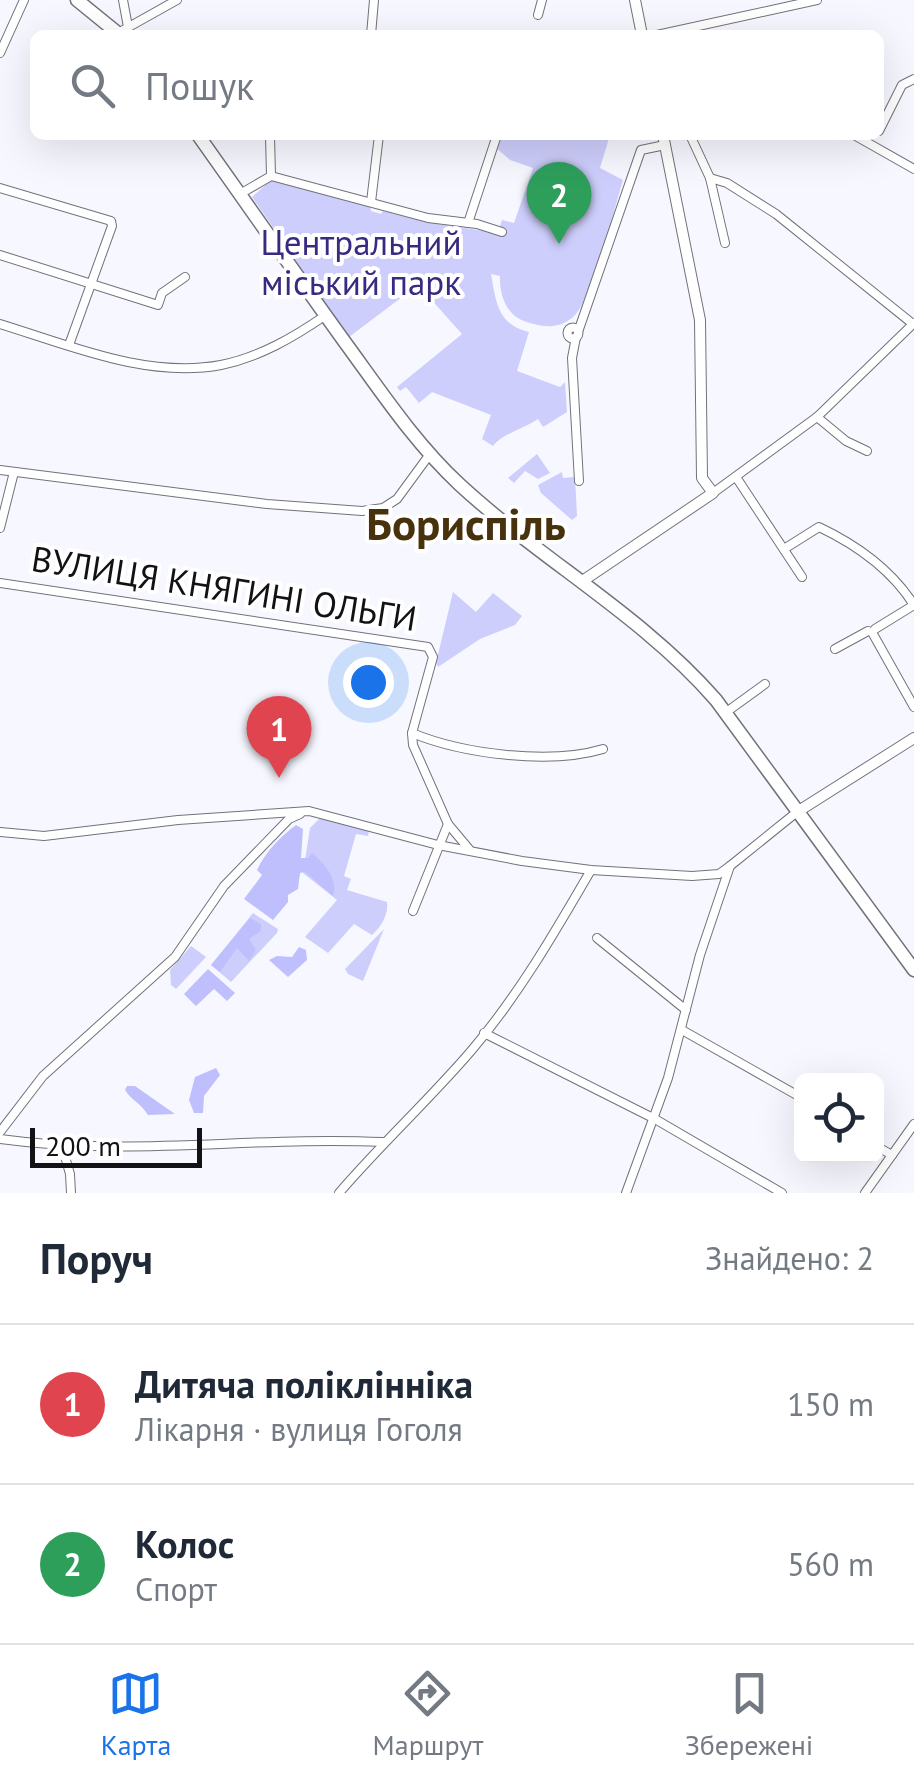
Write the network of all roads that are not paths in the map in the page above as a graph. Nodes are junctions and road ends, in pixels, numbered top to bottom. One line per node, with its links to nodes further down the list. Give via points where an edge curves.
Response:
1 (24, 0): 18 (street)
2 (77, 0): 12 (highway)
3 (123, 0): 13 (street)
4 (177, 0): 14 (street)
5 (374, 0): 15 (street)
6 (542, 0): 11 (street)
7 (635, 0): 16 (main road)
8 (766, 0): 10 (street)
9 (817, 0): 10 (street)
10 (766, 12): 17 (street)
11 (538, 14)
12 (119, 30)
13 (122, 30)
14 (126, 30)
15 (371, 30)
16 (641, 30)
17 (681, 30)
18 (0, 53)
19 (914, 79): 20 (street, via 902,86)
20 (884, 121)
21 (202, 140): 34 (highway)
22 (270, 140): 31 (street)
23 (378, 140): 35 (street)
24 (495, 140): 36 (street)
25 (643, 140): 29 (street)
26 (664, 140): 29 (street); 53 (main road, via 700,320 702,478)
27 (692, 140): 32 (street)
28 (880, 140): 30 (street)
29 (641, 150): 52 (street, via 574,336)
30 (914, 169)
31 (271, 176): 34 (street); 35 (street)
32 (710, 178): 38 (street); 43 (street, via 776,214)
33 (0, 188): 41 (street, via 111,221)
34 (240, 194): 42 (highway)
35 (371, 202): 36 (street)
36 (468, 223): 37 (street)
37 (502, 232)
38 (726, 243)
39 (0, 255): 41 (street)
40 (185, 277): 41 (street, via 162,293 158,305)
41 (93, 284): 45 (street)
42 (326, 315): 45 (street, via 302,332 218,366 155,366); 48 (highway)
43 (913, 323): 46 (street)
44 (0, 324): 45 (street)
45 (69, 345)
46 (818, 417): 47 (street); 51 (street)
47 (868, 451)
48 (430, 454): 50 (street, via 397,499 362,511); 57 (highway)
49 (0, 470): 50 (street)
50 (14, 472): 54 (street, ВУЛИЦЯ КНЯГИНІ ОЛЬГИ)
51 (736, 477): 53 (street); 55 (street)
52 (579, 481)
53 (713, 494): 57 (main road)
54 (0, 528)
55 (784, 548): 56 (street); 59 (street, via 819,527 882,567)
56 (802, 577)
57 (581, 582): 64 (highway, via 668,650)
58 (0, 583): 65 (street, ВУЛИЦЯ КНЯГИНІ ОЛЬГИ, via 418,643 433,657)
59 (914, 605): 60 (street)
60 (872, 631): 61 (street); 63 (street)
61 (835, 650)
62 (765, 684): 64 (street)
63 (914, 707)
64 (725, 712): 69 (highway)
65 (412, 733): 67 (street, via 516,756); 70 (street)
66 (914, 738): 69 (main road)
67 (603, 749)
68 (308, 811): 71 (street, via 44,836); 72 (street); 85 (street, via 273,834 224,886 176,956 44,1076)
69 (797, 812): 74 (street); 78 (highway)
70 (448, 824): 72 (street); 73 (street)
71 (0, 832)
72 (438, 845): 73 (street); 76 (street)
73 (472, 852): 75 (street)
74 (730, 866): 75 (street, via 709,876); 79 (street)
75 (590, 870): 81 (street)
76 (413, 911)
77 (597, 938): 79 (street)
78 (914, 970)
79 (686, 1010): 80 (street)
80 (682, 1030): 82 (street); 83 (street)
81 (484, 1033): 83 (street); 86 (street)
82 (794, 1093)
83 (655, 1119): 92 (street); 93 (street)
84 (914, 1124): 89 (street)
85 (0, 1136): 87 (street)
86 (383, 1142): 87 (street); 91 (street)
87 (62, 1146): 90 (street)
88 (884, 1150): 89 (street)
89 (892, 1155): 94 (street)
90 (71, 1193)
91 (339, 1193)
92 (626, 1193)
93 (782, 1193)
94 (865, 1193)

